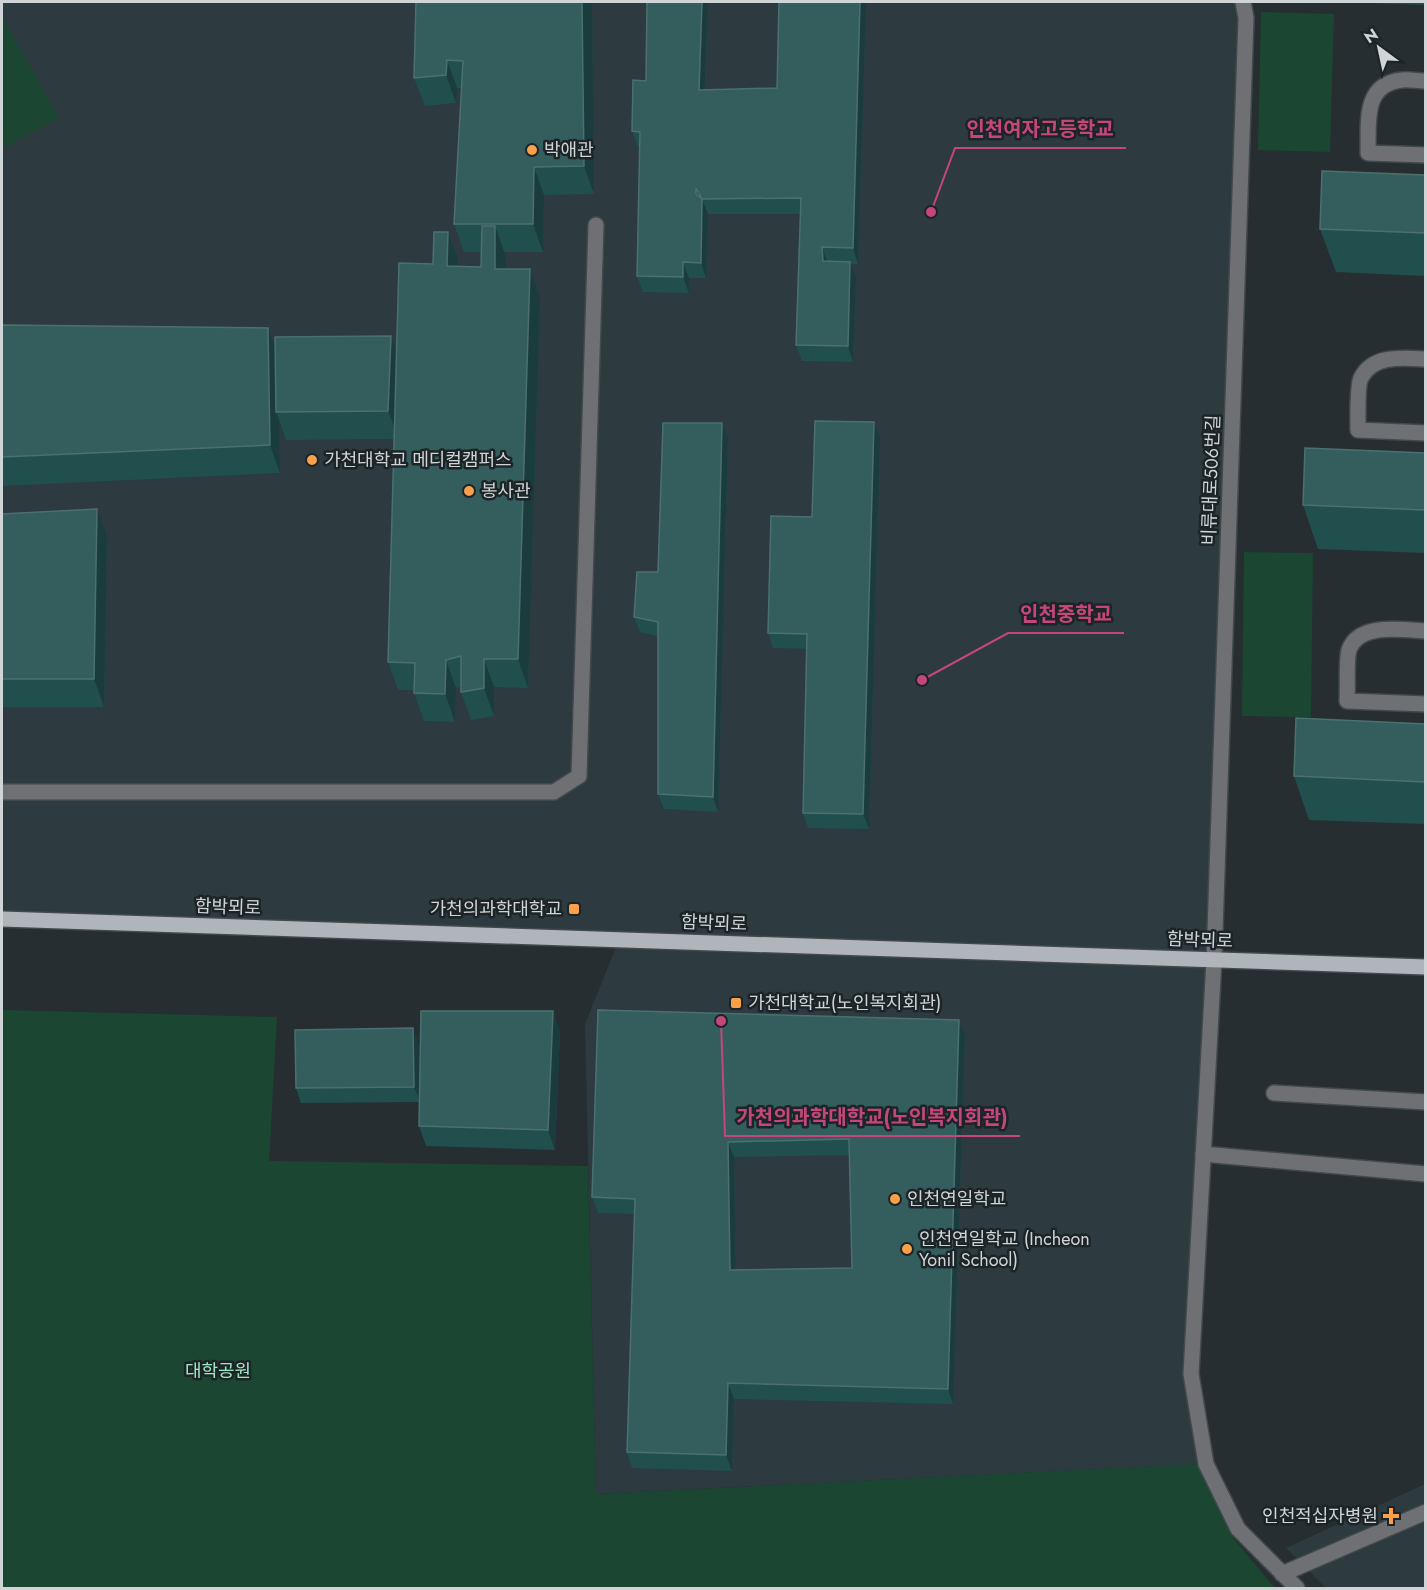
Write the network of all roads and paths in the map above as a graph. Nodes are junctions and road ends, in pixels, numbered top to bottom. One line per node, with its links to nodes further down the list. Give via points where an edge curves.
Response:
1 (1243, 2): 11 (street, 비류대로506번길, via 1246,18)
2 (1425, 81): 3 (street, via 1400,80 1380,88 1370,102 1368,153)
3 (1425, 155)
4 (596, 225): 9 (street, via 579,776 554,792)
5 (1425, 359): 6 (street, via 1390,357 1371,366 1360,379 1358,430)
6 (1425, 433)
7 (1425, 631): 8 (street, via 1379,629 1360,637 1349,650 1347,701)
8 (1425, 705)
9 (2, 792)
10 (2, 919): 11 (main road, 함박뫼로)
11 (1214, 960): 12 (main road, 함박뫼로); 15 (street, 비류대로506번길)
12 (1425, 968)
13 (1274, 1093): 14 (street)
14 (1425, 1102)
15 (1203, 1154): 16 (street); 18 (street, 비류대로506번길, via 1191,1374 1206,1464 1238,1529)
16 (1425, 1174)
17 (1425, 1512): 18 (street)
18 (1282, 1574): 19 (street, 비류대로506번길)
19 (1297, 1588)

